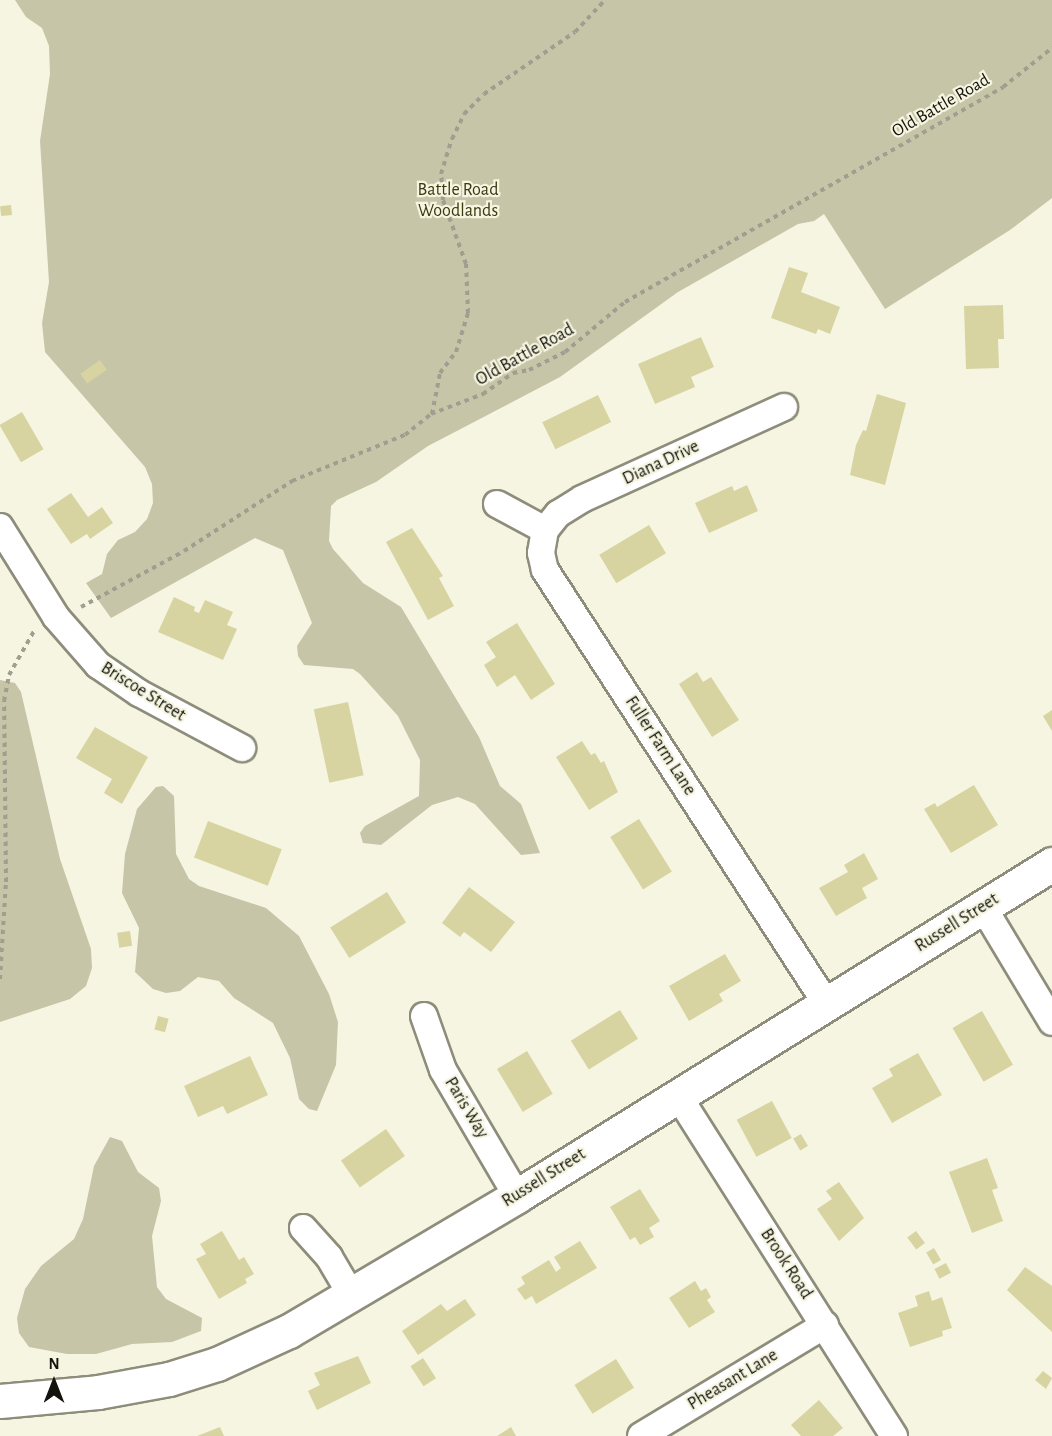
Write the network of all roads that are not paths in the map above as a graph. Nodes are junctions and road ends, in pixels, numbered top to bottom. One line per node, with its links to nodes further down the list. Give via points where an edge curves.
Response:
1 (784, 407): 4 (street, Diana Drive, via 582,499 558,514)
2 (497, 504): 4 (street)
3 (0, 527): 5 (street, Briscoe Street, via 56,617 86,653 108,673)
4 (545, 530): 8 (street, Fuller Farm Lane, via 541,553 545,570)
5 (242, 748)
6 (1052, 864): 7 (street, Russell Street)
7 (983, 907): 8 (street, Russell Street); 10 (street)
8 (826, 1003): 11 (street, Russell Street)
9 (424, 1016): 12 (street, Paris Way, via 443,1070)
10 (1052, 1022)
11 (677, 1094): 12 (street, Russell Street); 15 (street, Brook Road)
12 (517, 1196): 14 (street, Russell Street)
13 (303, 1228): 14 (street, via 329,1257)
14 (352, 1296): 16 (street, Russell Street, via 246,1352 192,1373 98,1392)
15 (825, 1325): 17 (street, Pheasant Lane); 18 (street, Brook Road)
16 (0, 1401)
17 (641, 1436)
18 (894, 1436)

